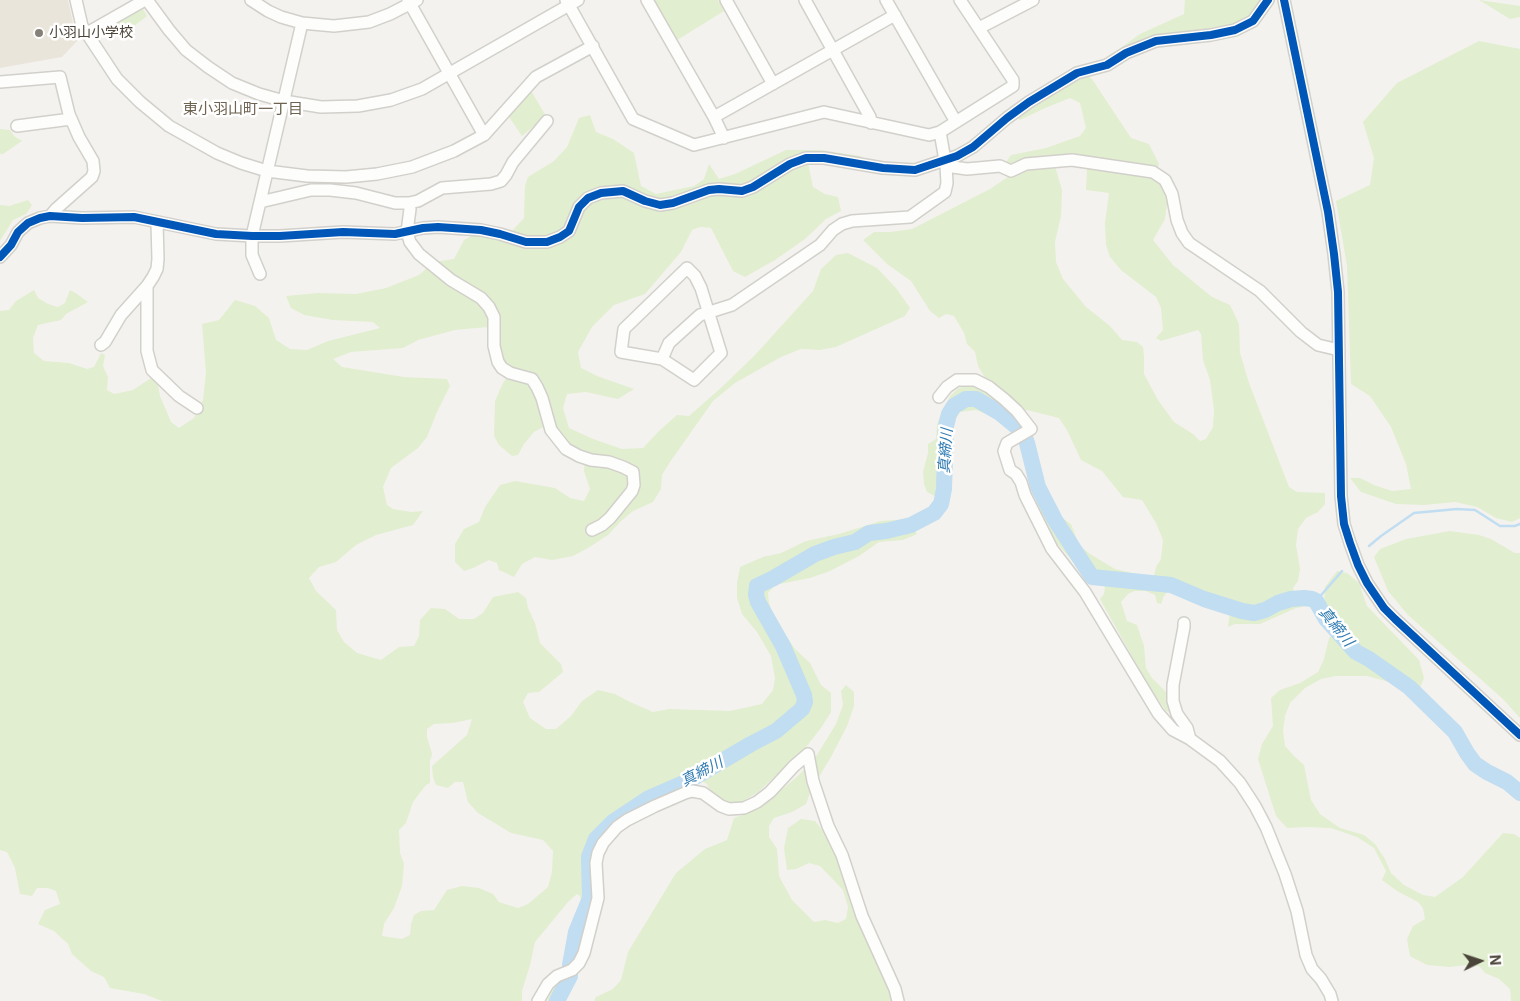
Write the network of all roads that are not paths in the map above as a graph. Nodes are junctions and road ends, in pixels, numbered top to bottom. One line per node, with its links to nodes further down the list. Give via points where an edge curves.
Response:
1 (76, 0): 17 (street)
2 (146, 0): 17 (street); 23 (street, via 186,50 208,68 232,83)
3 (250, 0): 15 (street, via 268,12)
4 (647, 0): 24 (street)
5 (726, 0): 22 (street)
6 (805, 0): 19 (street)
7 (886, 0): 14 (street)
8 (960, 0): 16 (street)
9 (1033, 0): 16 (street)
10 (1268, 0): 33 (street, via 1253,21 1235,30 1156,41 1107,65 1077,73 1029,102 973,147)
11 (1284, 0): 46 (street, via 1329,220 1338,292)
12 (411, 1): 15 (street, via 369,22 334,26); 20 (street)
13 (571, 2): 18 (street); 20 (street)
14 (895, 15): 19 (street); 28 (street)
15 (302, 23): 23 (street)
16 (979, 28): 28 (street, via 1013,80 1013,86)
17 (87, 34): 34 (street, via 117,79 169,126 217,153)
18 (593, 46): 31 (street, via 536,78); 32 (street, via 633,119 694,145)
19 (832, 50): 22 (street); 27 (street)
20 (448, 73): 23 (street, via 422,89 391,100 358,106 321,107); 31 (street)
21 (0, 82): 25 (street, via 60,77)
22 (773, 84): 24 (street)
23 (284, 101): 34 (street)
24 (714, 117): 32 (street)
25 (71, 119): 29 (street); 37 (street, via 93,161 94,171 92,178)
26 (547, 121): 36 (street, via 501,181 442,188)
27 (871, 122): 30 (street, via 929,135); 32 (street, via 824,112)
28 (956, 122): 30 (street)
29 (17, 126)
30 (940, 132): 33 (street)
31 (484, 135): 34 (street, via 412,167 378,174 307,176)
32 (724, 138)
33 (945, 163): 39 (street, via 904,170 806,158 742,191 709,190 660,205 623,191 601,193 588,198 579,207 569,231 547,242 526,242 481,230 438,227); 44 (street, via 946,192 910,217 852,220 842,224 820,245 745,297); 46 (street, via 966,169 1000,166 1011,171 1026,164 1072,160 1153,172 1165,180 1182,233 1189,243 1260,291 1318,345)
34 (267, 171): 35 (street)
35 (260, 202): 36 (street, via 311,190 330,190); 40 (street)
36 (409, 203): 39 (street)
37 (50, 216): 38 (street, via 134,217); 41 (street, via 28,223)
38 (157, 222): 40 (street, via 216,234); 43 (street, via 157,269)
39 (407, 232): 40 (street); 50 (street, via 419,254 489,307 494,317 494,346 498,362 510,373 532,379 542,398 550,430 566,449 578,456 609,462 633,472 632,491 610,518)
40 (252, 236): 42 (street, via 252,255)
41 (0, 257)
42 (260, 274)
43 (147, 286): 45 (street); 49 (street, via 147,351 152,370)
44 (708, 313): 47 (street, via 700,315 669,343); 47 (street, via 721,353 694,380); 47 (street, via 701,288 686,268 624,329 621,352)
45 (101, 345)
46 (1339, 350): 52 (street, via 1340,496 1344,524 1358,565 1372,590 1395,619)
47 (662, 360)
48 (939, 397): 53 (street, via 957,380 975,380 1004,399 1031,428 1007,443 1004,451 1010,470 1021,482 1052,548 1085,592 1158,713 1173,730)
49 (197, 408)
50 (592, 530)
51 (1184, 623): 53 (street, via 1173,701)
52 (1520, 735)
53 (1190, 739): 56 (street, via 1220,761 1255,806 1285,874 1306,955)
54 (538, 1001): 55 (street, via 548,984 579,963 584,953 598,898 598,853 617,827 692,791 702,793 729,810 744,808 770,792 808,754 828,826)
55 (898, 1001)
56 (1332, 1001)

